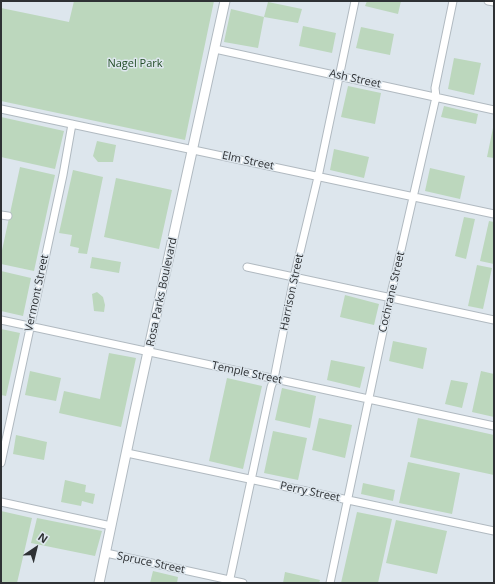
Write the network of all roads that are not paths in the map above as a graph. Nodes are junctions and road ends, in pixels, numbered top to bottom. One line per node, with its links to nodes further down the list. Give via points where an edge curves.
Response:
1 (225, 1): 6 (street, Rosa Parks Boulevard)
2 (355, 1): 7 (street, Harrison Street)
3 (453, 1): 8 (street, Cochrane Street, via 435,88)
4 (488, 1): 5 (street)
5 (494, 2)
6 (215, 49): 7 (street, Ash Street); 12 (street, Rosa Parks Boulevard)
7 (339, 76): 8 (street, Ash Street); 13 (street, Harrison Street)
8 (436, 97): 10 (street, Ash Street); 14 (street, Cochrane Street)
9 (1, 109): 11 (street, Elm Street)
10 (494, 110)
11 (72, 124): 12 (street, Elm Street); 21 (street, Vermont Street)
12 (192, 150): 13 (street, Elm Street); 22 (street, Rosa Parks Boulevard)
13 (318, 177): 14 (street, Elm Street); 17 (street, Harrison Street)
14 (414, 197): 15 (street, Elm Street); 18 (street, Cochrane Street)
15 (494, 214)
16 (247, 267): 17 (street)
17 (294, 277): 18 (street); 23 (street, Harrison Street)
18 (390, 298): 20 (street); 24 (street, Cochrane Street)
19 (1, 320): 21 (street, Temple Street)
20 (494, 320)
21 (31, 327): 22 (street, Temple Street); 27 (street, Vermont Street)
22 (148, 352): 23 (street, Temple Street); 26 (street, Rosa Parks Boulevard)
23 (274, 379): 24 (street, Temple Street); 28 (street, Harrison Street)
24 (369, 399): 25 (street, Temple Street); 29 (street, Cochrane Street)
25 (494, 426)
26 (127, 453): 28 (street, Perry Street); 31 (street, Rosa Parks Boulevard)
27 (1, 463)
28 (251, 480): 29 (street, Perry Street); 34 (street, Harrison Street)
29 (347, 500): 32 (street, Perry Street); 37 (street, Cochrane Street)
30 (1, 502): 31 (street)
31 (111, 526): 33 (street, Rosa Parks Boulevard)
32 (494, 532)
33 (106, 553): 34 (street, Spruce Street); 35 (street, Rosa Parks Boulevard)
34 (230, 582): 36 (street, Spruce Street)
35 (99, 583)
36 (243, 583)
37 (330, 583)

